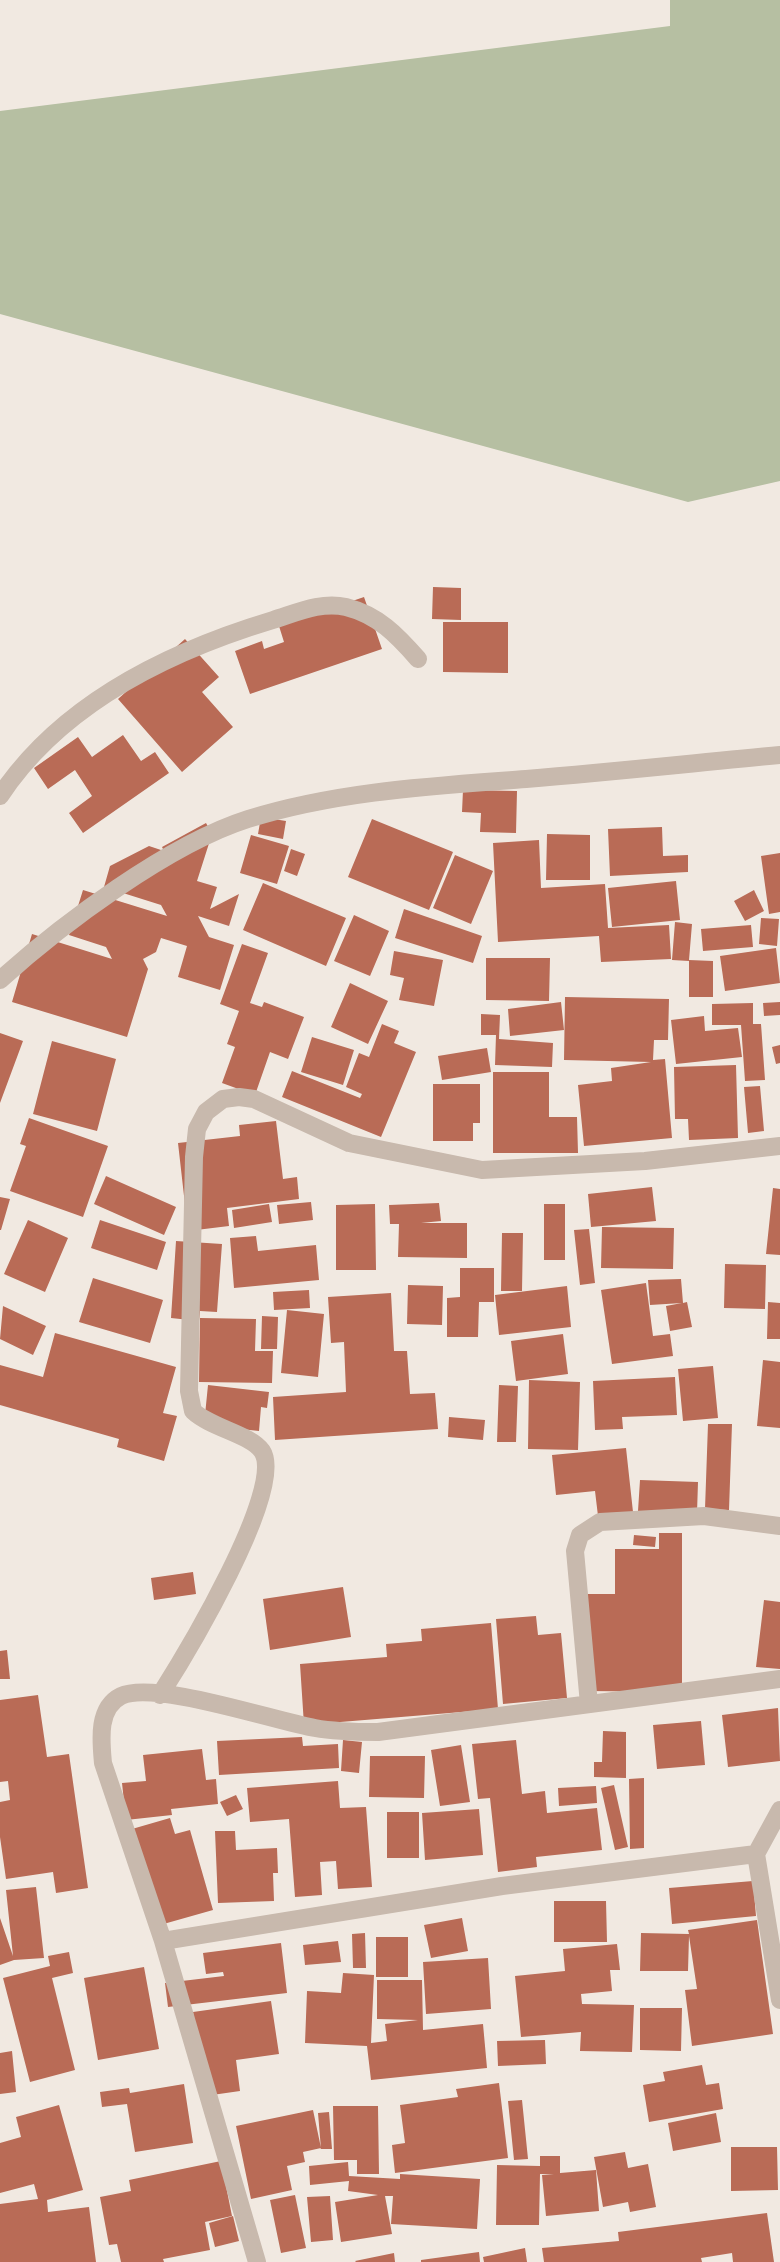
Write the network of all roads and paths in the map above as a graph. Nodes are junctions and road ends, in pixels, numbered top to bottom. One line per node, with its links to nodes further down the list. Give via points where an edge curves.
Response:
1 (418, 659): 3 (street, via 383,622 344,607 323,606 256,626 190,648 124,684 39,745)
2 (780, 755): 4 (street, via 404,788 247,820 191,845 108,894)
3 (0, 796)
4 (0, 980)
5 (780, 1146): 8 (street, via 645,1161 482,1170 349,1143 254,1099 223,1099 206,1112 197,1129 194,1157 189,1391 193,1411 215,1427 257,1445 266,1469 229,1578)
6 (780, 1526): 9 (street, via 705,1516 600,1522 580,1535 575,1551)
7 (780, 1679): 9 (street)
8 (160, 1695): 9 (street, via 343,1732); 12 (street, via 134,1692 119,1697 108,1707 100,1733 108,1783)
9 (589, 1704)
10 (780, 1810): 11 (street)
11 (756, 1854): 12 (street, via 502,1886); 13 (street)
12 (163, 1941): 14 (street)
13 (780, 2000)
14 (257, 2262)

